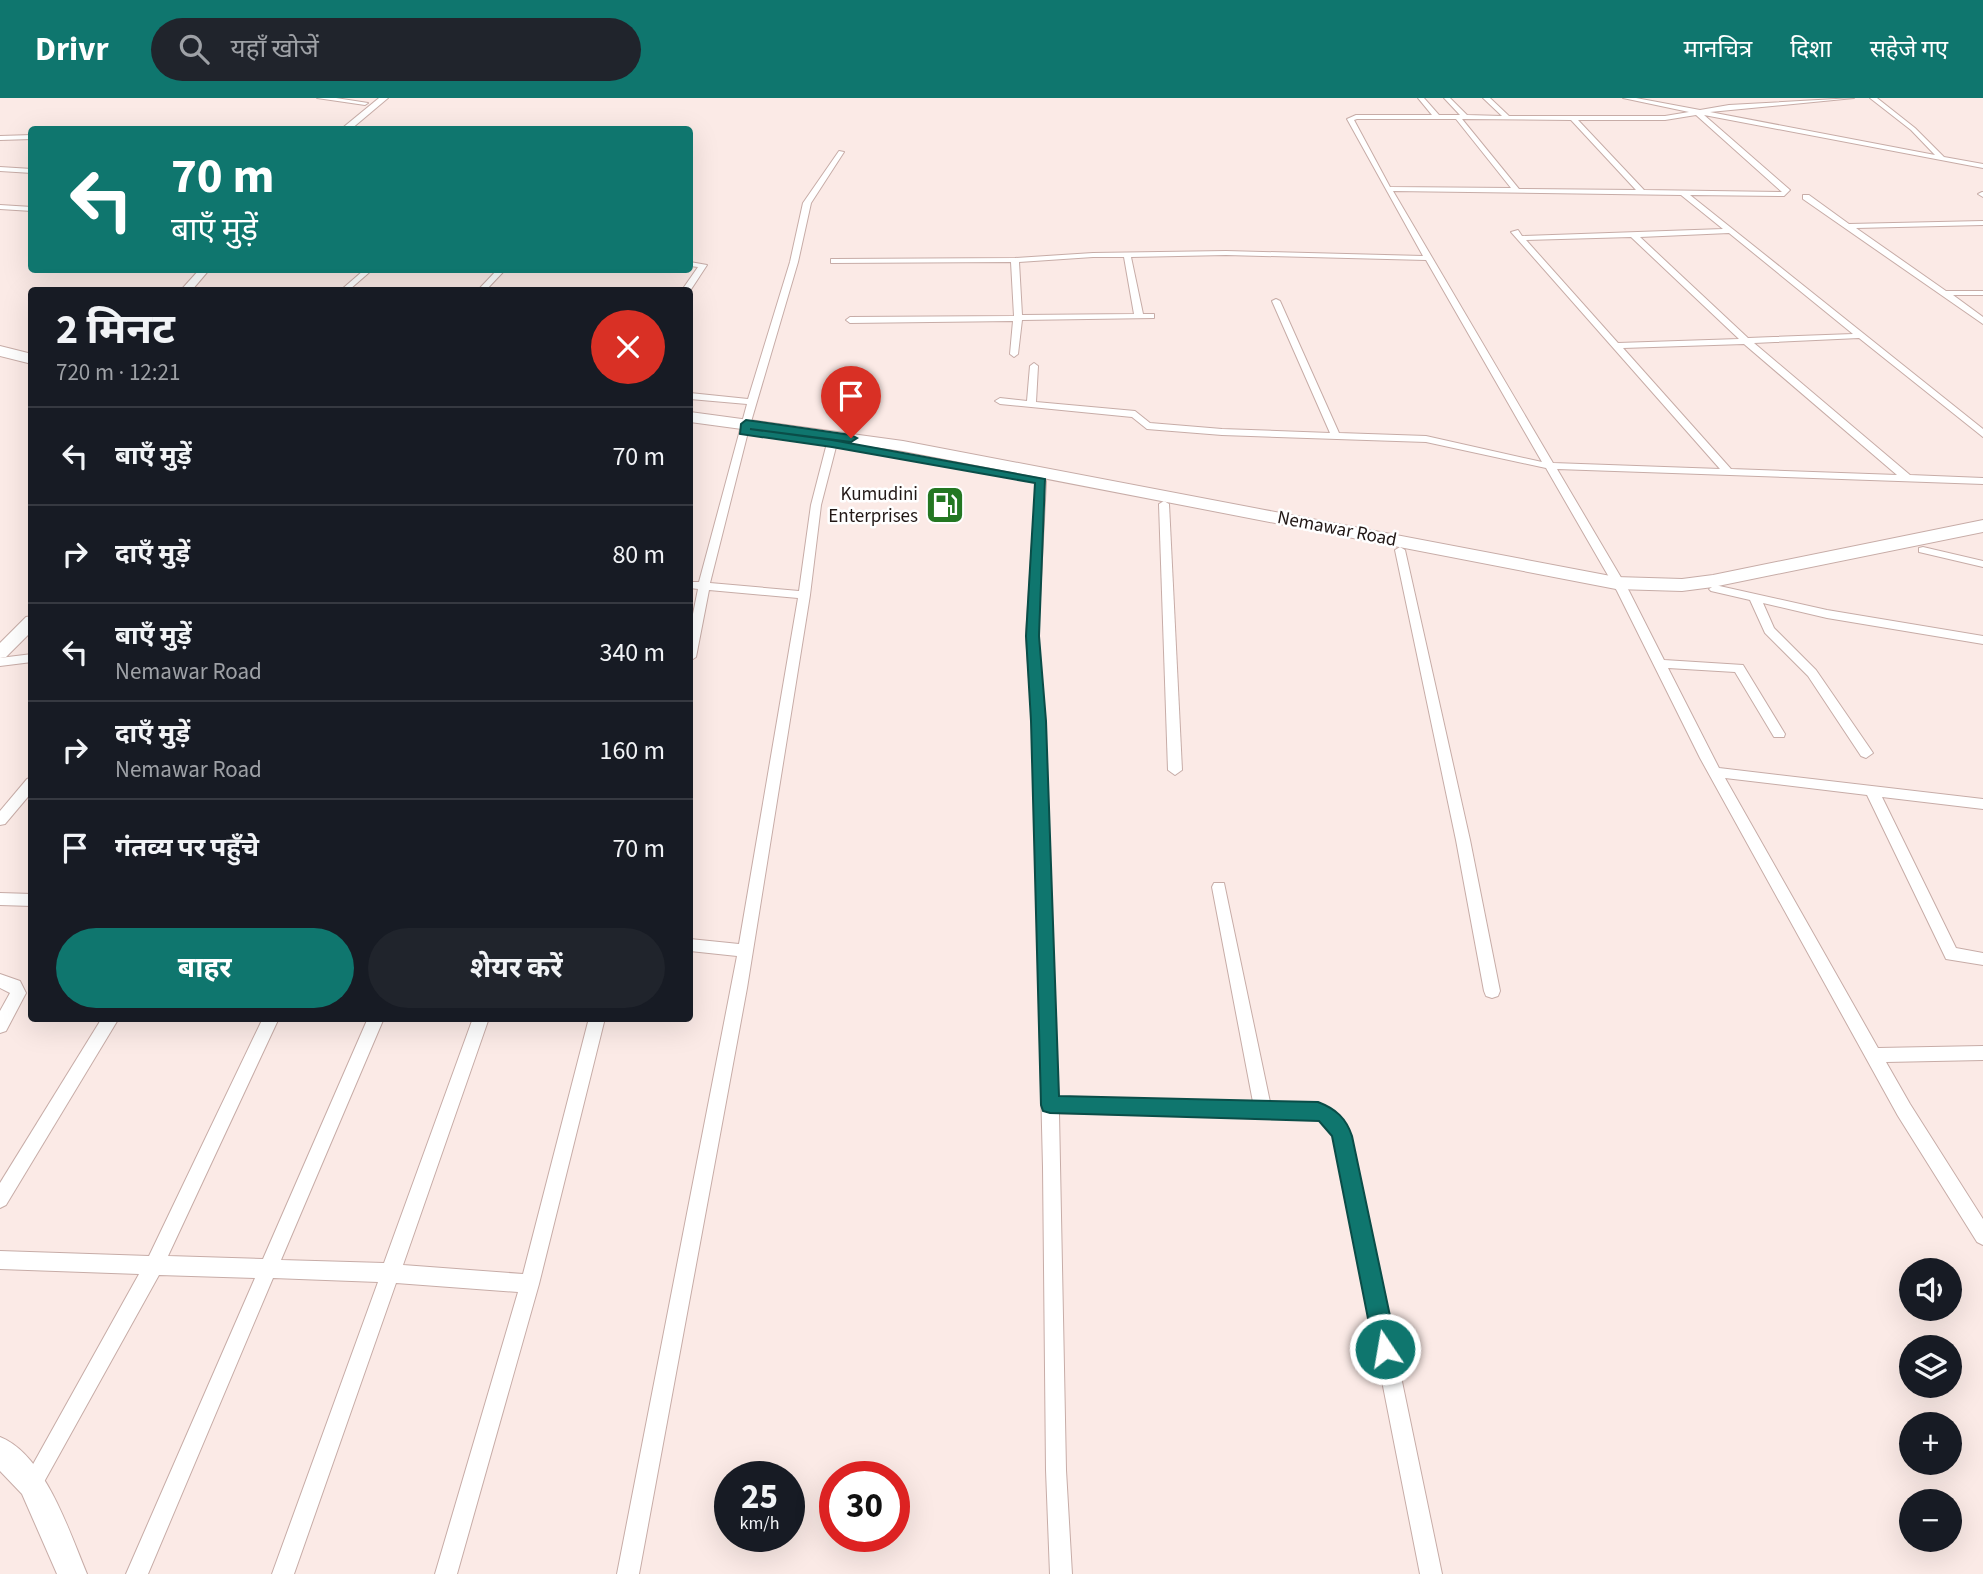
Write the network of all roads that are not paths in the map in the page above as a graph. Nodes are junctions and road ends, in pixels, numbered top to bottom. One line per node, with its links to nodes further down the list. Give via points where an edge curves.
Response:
1 (320, 98): 9 (street)
2 (384, 98): 17 (street)
3 (1421, 98): 12 (street)
4 (1447, 98): 13 (street)
5 (1486, 98): 14 (street)
6 (1626, 98): 11 (street)
7 (1851, 98): 10 (street)
8 (1873, 98): 21 (street)
9 (368, 100): 16 (street)
10 (1790, 100): 11 (street)
11 (1698, 113): 15 (street); 21 (street); 28 (street, via 1786,190 1784,194)
12 (1438, 118): 13 (street); 25 (street, via 1351,118)
13 (1462, 118): 14 (street); 26 (street)
14 (1508, 118): 15 (street)
15 (1574, 119): 27 (street)
16 (337, 126)
17 (349, 126)
18 (28, 137): 19 (street)
19 (0, 138)
20 (841, 152): 68 (street, via 807,203)
21 (1943, 159): 22 (street)
22 (1983, 166)
23 (0, 169): 24 (street)
24 (28, 171)
25 (1388, 189): 26 (street); 37 (street)
26 (1516, 190): 27 (street)
27 (1642, 192): 28 (street)
28 (1682, 192): 34 (street)
29 (1806, 197): 33 (street)
30 (0, 207): 31 (street)
31 (28, 209)
32 (1983, 223): 33 (street)
33 (1847, 226): 50 (street)
34 (1731, 232): 35 (street); 58 (street)
35 (1633, 235): 59 (street); 60 (street, via 1518,235)
36 (1127, 254): 37 (street); 38 (street); 53 (street)
37 (1428, 258): 77 (street)
38 (1015, 260): 39 (street); 55 (street)
39 (834, 261)
40 (693, 264): 49 (street, via 703,265)
41 (190, 273): 45 (street)
42 (201, 273): 46 (street)
43 (365, 273): 47 (street)
44 (498, 273): 48 (street)
45 (178, 287)
46 (189, 287)
47 (348, 287)
48 (485, 287)
49 (688, 287)
50 (1944, 293): 51 (street); 57 (street)
51 (1983, 293)
52 (1276, 301): 75 (street)
53 (1139, 316): 54 (street); 55 (street)
54 (1151, 316)
55 (1018, 318): 56 (street); 62 (street)
56 (850, 320)
57 (1983, 321)
58 (1858, 336): 59 (street); 74 (street)
59 (1745, 341): 60 (street); 80 (street)
60 (1616, 345): 79 (street)
61 (0, 351): 63 (highway)
62 (1014, 355)
63 (28, 358)
64 (0, 359): 65 (highway)
65 (28, 365)
66 (1034, 366): 70 (street)
67 (693, 396): 68 (street)
68 (753, 401): 73 (street)
69 (1000, 401): 70 (street)
70 (1031, 403): 75 (street, via 1135,414 1147,426)
71 (693, 418): 73 (highway, Nemawar Road)
72 (693, 425): 73 (highway, Nemawar Road)
73 (745, 428): 76 (highway, Nemawar Road); 78 (highway, Nemawar Road, via 904,446); 92 (street)
74 (1983, 433)
75 (1335, 434): 77 (street, via 1426,439)
76 (832, 443): 78 (highway, Nemawar Road); 95 (street, via 816,505)
77 (1549, 466): 79 (street); 93 (street)
78 (1001, 468): 81 (highway, Nemawar Road); 91 (highway, Nemawar Road)
79 (1728, 472): 80 (street)
80 (1907, 478): 82 (street)
81 (1041, 481): 85 (highway, Nemawar Road); 128 (street, via 1032,636)
82 (1967, 481): 83 (street); 84 (street)
83 (1983, 481)
84 (1983, 492)
85 (1164, 504): 88 (highway, Nemawar Road); 106 (street)
86 (1983, 526): 93 (highway, Nemawar Road, via 1713,581)
87 (1983, 537): 89 (highway, Nemawar Road)
88 (1400, 550): 91 (highway, Nemawar Road); 119 (street)
89 (1923, 550): 90 (street); 94 (highway, Nemawar Road)
90 (1983, 564)
91 (1502, 566): 93 (highway, Nemawar Road, via 1600,590)
92 (697, 585): 95 (street); 98 (street)
93 (1620, 587): 94 (highway, Nemawar Road, via 1657,594); 103 (street)
94 (1715, 589): 96 (street)
95 (804, 596): 116 (street)
96 (1755, 599): 99 (street); 105 (street, via 1769,630 1812,673)
97 (28, 625): 100 (street)
98 (693, 626)
99 (1983, 639)
100 (0, 653)
101 (28, 658): 102 (street)
102 (0, 662)
103 (1660, 664): 104 (street, via 1740,668); 107 (street)
104 (1779, 734)
105 (1866, 753)
106 (1175, 770)
107 (1716, 772): 109 (street); 127 (street)
108 (28, 787): 111 (street)
109 (1872, 791): 110 (street); 117 (street, via 1951,954)
110 (1983, 804)
111 (0, 820)
112 (1219, 887): 129 (street)
113 (0, 899): 114 (street)
114 (28, 900)
115 (693, 945): 116 (street)
116 (745, 951): 143 (street)
117 (1983, 959)
118 (0, 981): 125 (street, via 14,986 18,993)
119 (1492, 992)
120 (109, 1022): 130 (street)
121 (269, 1022): 133 (street)
122 (374, 1022): 134 (street)
123 (480, 1022): 135 (street)
124 (596, 1022): 136 (street)
125 (0, 1026)
126 (1983, 1053): 127 (street)
127 (1874, 1055): 131 (street)
128 (1050, 1105): 129 (street); 144 (street, via 1055,1470)
129 (1263, 1109): 145 (street, via 1318,1111 1339,1127)
130 (0, 1199)
131 (1983, 1236)
132 (0, 1260): 133 (street)
133 (153, 1266): 134 (street); 138 (street)
134 (267, 1270): 135 (street); 140 (street)
135 (391, 1273): 136 (street); 141 (street)
136 (530, 1283): 142 (street)
137 (0, 1451): 138 (street)
138 (32, 1484): 139 (street)
139 (70, 1573)
140 (137, 1574)
141 (283, 1574)
142 (446, 1574)
143 (628, 1574)
144 (1061, 1574)
145 (1431, 1574)

